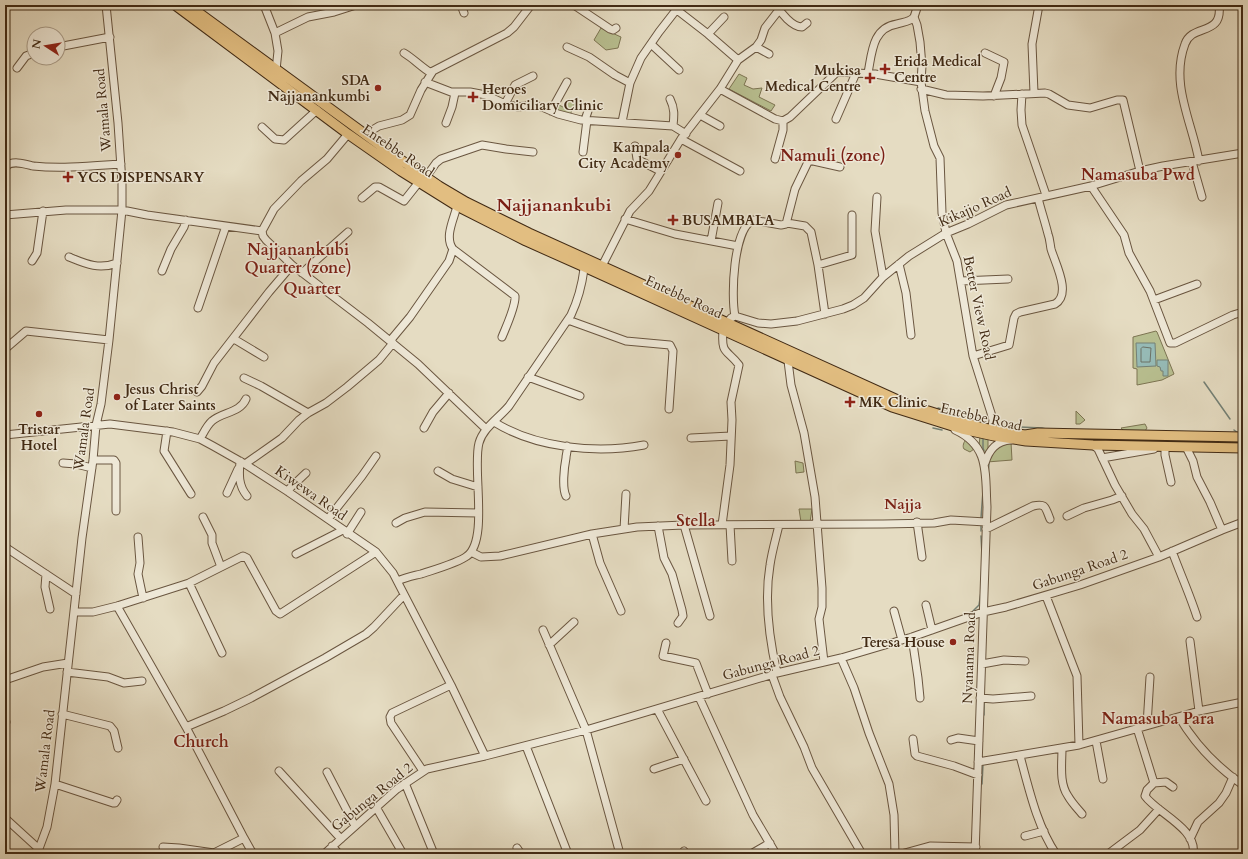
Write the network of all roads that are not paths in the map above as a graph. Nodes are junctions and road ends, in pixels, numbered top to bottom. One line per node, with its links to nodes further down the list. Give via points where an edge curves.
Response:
1 (106, 5): 21 (street, Wamala Road)
2 (175, 5): 50 (main road, Entebbe Road)
3 (188, 5): 32 (main road, Entebbe Road)
4 (264, 5): 19 (street)
5 (356, 5): 19 (street, via 308,17)
6 (461, 5): 14 (street)
7 (531, 5): 34 (street, via 507,33 438,67)
8 (574, 5): 18 (street, via 610,30)
9 (918, 5): 16 (street)
10 (1039, 5): 44 (street, via 1032,44)
11 (1219, 5): 69 (street, via 1215,24 1187,39 1180,64 1183,104 1193,133)
12 (679, 7): 20 (street); 22 (street)
13 (778, 8): 17 (street, via 798,27); 25 (street)
14 (464, 13)
15 (724, 17): 20 (street)
16 (914, 17): 36 (street, via 910,21 892,24 880,32 874,45); 41 (street, Better View Road, via 920,42)
17 (807, 23)
18 (616, 28)
19 (275, 33): 32 (street, via 278,51)
20 (708, 34): 30 (street)
21 (110, 37): 23 (street); 70 (street, Wamala Road)
22 (651, 44): 33 (street); 40 (street, via 641,58)
23 (66, 45)
24 (566, 47): 40 (street, via 589,57)
25 (756, 47): 28 (street); 30 (street)
26 (404, 52): 34 (street)
27 (985, 53): 46 (street, via 1004,62)
28 (769, 54)
29 (26, 56): 31 (street)
30 (738, 60): 42 (street)
31 (17, 68)
32 (276, 70): 62 (main road, Entebbe Road)
33 (679, 70)
34 (431, 73): 38 (street)
35 (856, 73): 36 (street); 53 (street); 55 (street, via 839,71 834,74)
36 (868, 73): 41 (street)
37 (533, 76): 48 (street, via 515,85)
38 (425, 82): 43 (street, via 446,92); 62 (street, via 410,115 402,120 379,126)
39 (567, 82): 51 (street)
40 (630, 83): 56 (street)
41 (921, 86): 46 (street, via 946,95); 95 (street, Better View Road, via 930,133 940,158 942,213)
42 (720, 89): 52 (street); 55 (street)
43 (455, 93): 48 (street, via 486,95); 57 (street)
44 (1034, 93): 45 (street); 74 (street, via 1049,94 1068,105 1090,108 1123,100)
45 (1022, 94): 46 (street); 78 (street, via 1022,125)
46 (994, 96)
47 (670, 100): 58 (street, via 674,112)
48 (505, 104): 51 (street, via 532,105)
49 (589, 108): 54 (street)
50 (317, 110): 60 (street, via 284,140 275,139); 61 (main road, Entebbe Road)
51 (550, 111): 54 (street)
52 (700, 115): 59 (street); 63 (street)
53 (836, 119)
54 (586, 120): 56 (street); 66 (street)
55 (783, 121): 68 (street)
56 (622, 122): 58 (street)
57 (446, 123)
58 (673, 126): 63 (street)
59 (720, 126)
60 (262, 127)
61 (348, 134): 76 (main road, Entebbe Road); 93 (street, via 327,159 274,209)
62 (367, 135): 76 (main road, Entebbe Road)
63 (684, 136): 72 (street); 73 (street)
64 (635, 146): 72 (street, via 637,158)
65 (532, 152): 76 (street, via 482,145 441,159)
66 (583, 152)
67 (1243, 153): 69 (street, Kikajjo Road)
68 (775, 159)
69 (1195, 162): 74 (street, Kikajjo Road); 80 (street)
70 (121, 164): 75 (street, via 41,166 10,163 6,166); 85 (street, Wamala Road)
71 (840, 167): 91 (street, via 813,160 808,162 795,189)
72 (660, 171): 89 (street, via 649,191)
73 (740, 171)
74 (1140, 171): 77 (street, Kikajjo Road)
75 (5, 172)
76 (422, 180): 81 (street, via 404,201 379,187 375,187); 84 (main road, Entebbe Road); 100 (main road, Entebbe Road)
77 (1091, 186): 78 (street, Kikajjo Road); 114 (street, via 1124,236 1129,253)
78 (1046, 195): 82 (street, Kikajjo Road)
79 (877, 197): 110 (street, via 875,231)
80 (1202, 197)
81 (362, 198)
82 (1038, 198): 95 (street, Kikajjo Road, via 1006,205); 127 (street, via 1059,270 1062,297 1055,304 1018,313 1014,318 1009,345)
83 (718, 203): 96 (street)
84 (457, 206): 98 (street, via 448,239); 106 (main road, Entebbe Road)
85 (122, 210): 86 (street); 90 (street); 102 (street, Wamala Road)
86 (43, 212): 87 (street); 101 (street, via 37,253)
87 (5, 215)
88 (852, 215): 105 (street, via 852,255)
89 (625, 219): 96 (street, via 675,234); 107 (street)
90 (186, 220): 92 (street); 108 (street)
91 (787, 223): 97 (street, via 783,226 750,221); 105 (street, via 805,226 810,230)
92 (226, 226): 93 (street); 115 (street)
93 (262, 231): 104 (street, via 266,240)
94 (348, 232): 109 (street)
95 (946, 233): 103 (street, Kikajjo Road); 112 (street, Better View Road, via 958,261)
96 (711, 241): 97 (street)
97 (738, 246): 118 (street, via 732,297)
98 (453, 249): 122 (street, via 515,296); 125 (street, via 449,261)
99 (69, 257): 102 (street, via 93,266 102,267)
100 (585, 257): 106 (street); 107 (main road, Entebbe Road)
101 (32, 261)
102 (117, 263): 124 (street, Wamala Road)
103 (898, 264): 110 (street, Kikajjo Road); 121 (street, via 906,293)
104 (292, 265): 109 (street); 123 (street)
105 (818, 265): 117 (street)
106 (582, 266): 107 (main road, Entebbe Road); 119 (street, via 584,269 580,292)
107 (600, 269): 120 (main road, Entebbe Road)
108 (162, 271)
109 (302, 274): 125 (street)
110 (883, 277): 117 (street, Kikajjo Road, via 862,300 850,307)
111 (1008, 279): 112 (street)
112 (961, 281): 127 (street, Better View Road)
113 (1197, 284): 114 (street)
114 (1154, 300): 116 (street, via 1169,341 1173,343)
115 (198, 308)
116 (1243, 312)
117 (825, 314): 118 (street, Kikajjo Road, via 771,324)
118 (737, 317): 120 (street, via 731,318)
119 (568, 320): 130 (street); 136 (street, via 626,341 670,345 673,351)
120 (725, 327): 129 (main road, Entebbe Road); 143 (main road, Entebbe Road, via 909,405); 146 (street, via 722,344 740,365 731,402)
121 (911, 334)
122 (502, 337)
123 (234, 338): 128 (street); 132 (street, via 214,363)
124 (109, 340): 126 (street, via 26,331); 140 (street, Wamala Road)
125 (391, 342): 133 (street); 137 (street, via 379,360 347,387 326,403)
126 (5, 349)
127 (973, 356): 143 (street, Better View Road, via 992,413)
128 (264, 357)
129 (788, 361): 139 (main road, Entebbe Road, via 892,407); 189 (street, via 791,385 804,433)
130 (528, 377): 134 (street); 138 (street, via 509,406)
131 (244, 378): 137 (street)
132 (197, 392)
133 (449, 393): 141 (street); 142 (street)
134 (580, 396)
135 (246, 399): 149 (street, via 238,408 212,421)
136 (670, 409)
137 (308, 412): 162 (street, via 282,438)
138 (494, 422): 142 (street); 153 (street, via 523,437)
139 (944, 424): 150 (main road, Entebbe Road); 161 (street, Nyanama Road, via 963,433 978,449)
140 (96, 425): 144 (street, Kiwewa Road, via 110,424); 145 (street, Kiwewa Road); 159 (street, Wamala Road)
141 (424, 428)
142 (486, 429): 167 (street, via 477,451)
143 (992, 429): 147 (main road, Entebbe Road, via 1025,435 1038,432)
144 (167, 431): 149 (street, Kiwewa Road); 170 (street, via 164,451)
145 (5, 435)
146 (731, 436): 148 (street); 186 (street)
147 (1243, 437)
148 (691, 438)
149 (200, 439): 162 (street, Kiwewa Road)
150 (1014, 439): 152 (main road, Entebbe Road); 161 (street, via 1005,440 994,446)
151 (644, 445): 153 (street, via 595,449)
152 (1093, 445): 154 (main road, Entebbe Road); 158 (street)
153 (567, 446): 173 (street, via 564,483)
154 (1170, 447): 155 (main road, Entebbe Road); 158 (street); 166 (street, via 1165,455)
155 (1186, 447): 156 (main road, Entebbe Road); 193 (street, via 1196,477)
156 (1243, 448)
157 (376, 456): 180 (street)
158 (1102, 458): 174 (street)
159 (93, 460): 163 (street, Wamala Road); 175 (street, via 114,460)
160 (63, 462): 163 (street)
161 (985, 463): 191 (street, Nyanama Road)
162 (242, 464): 168 (street, Kiwewa Road); 169 (street); 172 (street, via 241,488)
163 (92, 468): 209 (street, Wamala Road)
164 (438, 471): 167 (street, via 452,479)
165 (306, 473): 168 (street)
166 (1171, 482)
167 (478, 486): 177 (street)
168 (287, 491): 180 (street, Kiwewa Road)
169 (227, 493)
170 (191, 494)
171 (626, 494): 192 (street)
172 (247, 496)
173 (566, 496)
174 (1122, 496): 178 (street); 203 (street)
175 (116, 511)
176 (361, 512): 194 (street)
177 (478, 513): 184 (street, via 425,512); 200 (street, via 476,540)
178 (1067, 516)
179 (203, 517): 205 (street, via 212,535 212,543)
180 (328, 519): 194 (street, Kiwewa Road)
181 (1050, 519): 191 (street, via 1045,506 1041,505)
182 (917, 522): 189 (street); 191 (street, via 951,520); 202 (street)
183 (1243, 522): 193 (street, Gabunga Road 2)
184 (396, 523)
185 (684, 525): 186 (street); 190 (street); 220 (street)
186 (722, 525): 187 (street)
187 (730, 525): 188 (street); 204 (street)
188 (779, 525): 189 (street); 238 (street, via 770,566 768,596 768,620)
189 (817, 525): 234 (street, via 822,588 819,619)
190 (658, 526): 192 (street); 223 (street, via 664,558 672,574 682,610 683,616)
191 (986, 526): 219 (street, Nyanama Road)
192 (624, 529): 195 (street)
193 (1222, 530): 198 (street, Gabunga Road 2)
194 (345, 532): 199 (street, Kiwewa Road); 201 (street)
195 (592, 534): 200 (street, via 500,556 481,557); 216 (street, via 600,563)
196 (138, 537): 212 (street, via 138,574)
197 (5, 547): 206 (street)
198 (1172, 551): 203 (street, Gabunga Road 2); 221 (street)
199 (376, 552): 205 (street, via 280,614 245,556); 207 (street, Kiwewa Road)
200 (471, 552): 207 (street, via 464,558)
201 (296, 554)
202 (922, 557)
203 (1159, 557): 211 (street, Gabunga Road 2)
204 (732, 561)
205 (221, 567): 208 (street)
206 (46, 574): 209 (street); 215 (street, via 45,587)
207 (398, 581): 210 (street, Kiwewa Road)
208 (189, 583): 212 (street); 231 (street)
209 (76, 594): 218 (street, Wamala Road)
210 (404, 595): 242 (street, Kiwewa Road); 254 (street, via 366,634 251,698)
211 (1046, 596): 219 (street, Gabunga Road 2); 261 (street, via 1077,676)
212 (143, 598): 214 (street)
213 (926, 605): 225 (street)
214 (117, 606): 218 (street, via 94,612); 254 (street)
215 (50, 609)
216 (621, 611)
217 (894, 611): 227 (street)
218 (74, 612): 235 (street, Wamala Road)
219 (983, 612): 225 (street, Gabunga Road 2); 236 (street, Nyanama Road)
220 (710, 616)
221 (1196, 617)
222 (574, 622): 230 (street)
223 (678, 624)
224 (543, 630): 230 (street)
225 (932, 630): 226 (street, Gabunga Road 2)
226 (912, 637): 227 (street, Gabunga Road 2); 246 (street)
227 (902, 640): 232 (street, Gabunga Road 2)
228 (1190, 641): 250 (street)
229 (666, 643): 243 (street, via 664,656 696,663)
230 (549, 645): 256 (street)
231 (222, 653)
232 (841, 658): 234 (street, Gabunga Road 2); 308 (street, via 889,784 894,815)
233 (1025, 660): 236 (street)
234 (824, 662): 238 (street, Gabunga Road 2)
235 (68, 663): 237 (street, Wamala Road); 240 (street, via 43,667)
236 (982, 664): 247 (street, Nyanama Road)
237 (67, 672): 241 (street, via 124,683); 251 (street, Wamala Road)
238 (775, 674): 243 (street, Gabunga Road 2); 307 (street, via 780,697 812,768)
239 (1150, 677): 253 (street)
240 (5, 680)
241 (142, 682)
242 (451, 685): 265 (street, Kiwewa Road); 271 (street, via 390,716 391,723)
243 (708, 694): 245 (street, Gabunga Road 2)
244 (1030, 696): 247 (street)
245 (699, 697): 249 (street, Gabunga Road 2); 293 (street, via 753,815)
246 (920, 698)
247 (980, 698): 259 (street, Nyanama Road)
248 (1243, 702): 250 (street)
249 (656, 710): 256 (street, Gabunga Road 2); 267 (street)
250 (1199, 710): 252 (street)
251 (62, 714): 263 (street, via 110,726 114,731); 278 (street, Wamala Road)
252 (1179, 717): 253 (street); 274 (street, via 1195,741)
253 (1147, 725): 255 (street)
254 (186, 727): 290 (street)
255 (1137, 728): 260 (street); 277 (street)
256 (586, 730): 262 (street, Gabunga Road 2); 304 (street)
257 (913, 739): 273 (street, via 917,756)
258 (951, 740): 259 (street, via 958,738)
259 (979, 741): 268 (street, Nyanama Road)
260 (1096, 741): 261 (street); 275 (street)
261 (1079, 745): 264 (street)
262 (526, 746): 265 (street, Gabunga Road 2); 298 (street)
263 (118, 748)
264 (1062, 748): 266 (street); 285 (street, via 1065,791)
265 (485, 756): 271 (street, Gabunga Road 2)
266 (1020, 756): 268 (street); 288 (street)
267 (684, 759): 269 (street); 282 (street)
268 (978, 762): 273 (street, Nyanama Road)
269 (654, 769)
270 (279, 771): 291 (street)
271 (423, 771): 276 (street, Gabunga Road 2)
272 (327, 772): 287 (street)
273 (978, 775): 296 (street, Nyanama Road)
274 (1232, 777): 279 (street); 292 (street, via 1226,793 1198,822)
275 (1103, 779)
276 (405, 783): 283 (street, Gabunga Road 2); 303 (street)
277 (1154, 783): 280 (street, via 1164,782); 284 (street, via 1145,796)
278 (55, 784): 281 (street, via 113,803); 297 (street, Wamala Road, via 47,827)
279 (1243, 785)
280 (1173, 787)
281 (117, 800)
282 (706, 801)
283 (376, 807): 287 (street, Gabunga Road 2); 302 (street)
284 (1160, 809): 292 (street, via 1182,827); 311 (street, via 1140,830)
285 (1082, 814)
286 (5, 818): 297 (street)
287 (355, 826): 291 (street, Gabunga Road 2)
288 (1044, 831): 289 (street); 310 (street)
289 (1025, 836)
290 (244, 838): 295 (street, via 214,853); 299 (street)
291 (341, 839): 294 (street, Gabunga Road 2)
292 (1190, 839): 312 (street)
293 (770, 843): 305 (street); 306 (street)
294 (332, 846): 300 (street, Gabunga Road 2); 301 (street)
295 (163, 847)
296 (975, 850): 309 (street, via 930,846)
297 (38, 851)
298 (566, 853)
299 (253, 854)
300 (324, 854)
301 (339, 854)
302 (403, 854)
303 (434, 854)
304 (620, 854)
305 (751, 854)
306 (776, 854)
307 (862, 854)
308 (895, 854)
309 (901, 854)
310 (1056, 854)
311 (1108, 854)
312 (1193, 854)

